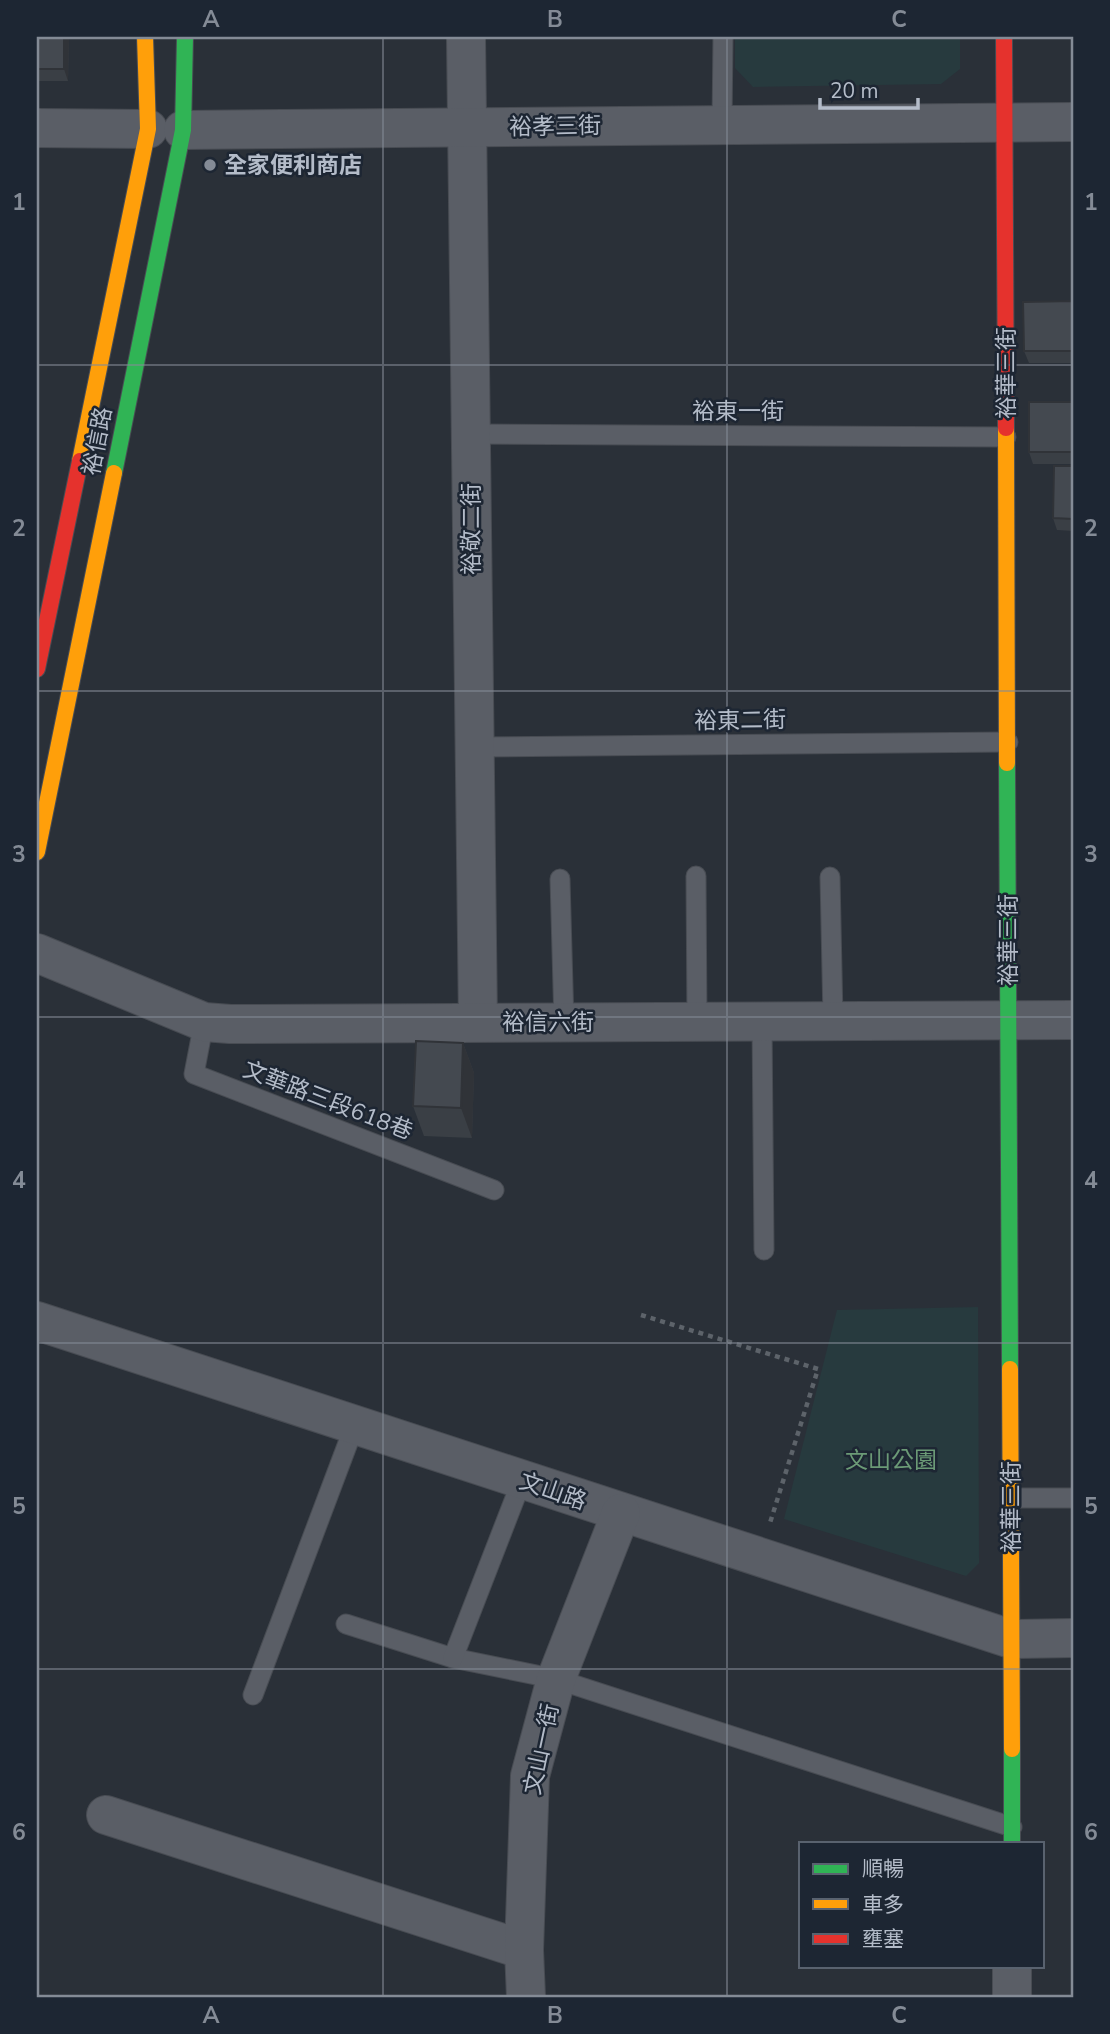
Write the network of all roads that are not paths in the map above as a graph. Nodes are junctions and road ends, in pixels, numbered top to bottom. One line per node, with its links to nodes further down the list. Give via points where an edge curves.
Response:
1 (145, 37): 11 (street, 裕信路)
2 (184, 37): 11 (street, 裕信路)
3 (466, 37): 10 (street, 裕敬二街)
4 (723, 37): 8 (lane)
5 (1004, 37): 6 (street, 裕華三街)
6 (1004, 122): 7 (street, 裕孝三街); 8 (street, 裕孝三街); 13 (street, 裕華三街)
7 (1073, 122)
8 (723, 124): 10 (street, 裕孝三街)
9 (37, 128): 11 (street, 裕孝三街)
10 (467, 128): 11 (street, 裕孝三街); 12 (street, 裕敬二街)
11 (165, 130): 14 (street, 裕信路); 17 (street, 裕信路)
12 (470, 434): 13 (lane, 裕東一街); 16 (street, 裕敬二街)
13 (1006, 437): 15 (street, 裕華三街)
14 (37, 668)
15 (1007, 742): 16 (lane, 裕東二街); 26 (street, 裕華三街)
16 (473, 747): 28 (street, 裕敬二街)
17 (37, 852)
18 (696, 876): 24 (lane)
19 (830, 877): 22 (lane)
20 (560, 879): 29 (lane)
21 (37, 953): 27 (street, 裕信六街)
22 (833, 1020): 25 (street, 裕信六街); 26 (street, 裕信六街)
23 (1073, 1020): 26 (street, 裕信六街)
24 (697, 1021): 25 (street, 裕信六街); 29 (street, 裕信六街)
25 (762, 1021): 31 (lane)
26 (1007, 1021): 36 (street, 裕華三街)
27 (204, 1022): 28 (street, 裕信六街); 30 (lane, 文華路三段618巷, via 194,1074)
28 (478, 1022): 29 (street, 裕信六街)
29 (564, 1023)
30 (494, 1190)
31 (764, 1250)
32 (37, 1321): 33 (street, 文山路)
33 (354, 1427): 34 (street, 文山路); 43 (lane)
34 (522, 1480): 37 (street, 文山路); 41 (lane)
35 (1073, 1497): 36 (lane)
36 (1011, 1498): 40 (street, 裕華三街)
37 (621, 1513): 40 (street, 文山路); 42 (street, 文山一街)
38 (346, 1624): 41 (lane)
39 (1073, 1638): 40 (street, 文山路)
40 (1011, 1639): 45 (street, 裕華三街)
41 (453, 1658): 42 (lane)
42 (556, 1679): 45 (lane); 46 (street, 文山一街, via 530,1776)
43 (253, 1695)
44 (106, 1815): 46 (street)
45 (1012, 1835)
46 (524, 1950): 48 (street, 文山一街)
47 (1012, 1968): 49 (street)
48 (526, 1997)
49 (1012, 1997)

